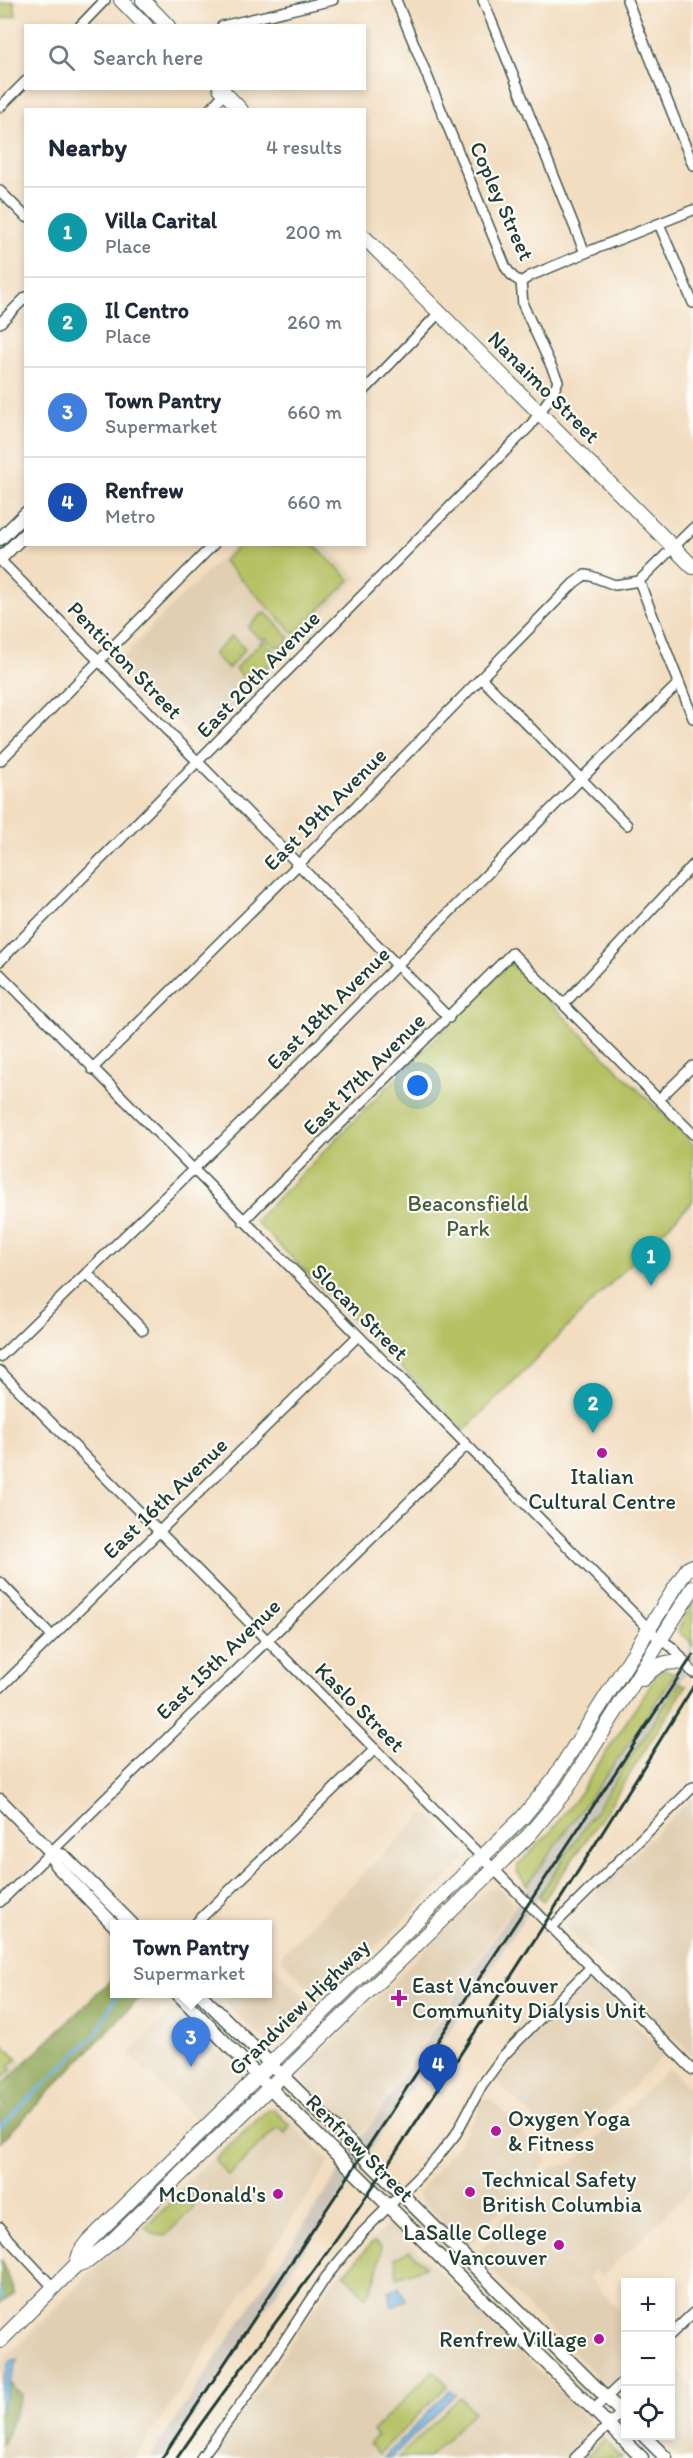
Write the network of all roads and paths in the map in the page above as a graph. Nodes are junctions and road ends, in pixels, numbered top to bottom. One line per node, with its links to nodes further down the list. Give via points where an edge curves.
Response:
1 (105, 0): 8 (street)
2 (121, 0): 9 (main road)
3 (143, 0): 10 (main road)
4 (333, 0): 11 (street)
5 (396, 0): 24 (street, Copley Street, via 506,268)
6 (483, 0): 23 (street)
7 (627, 0): 17 (street)
8 (82, 24)
9 (144, 24)
10 (166, 24)
11 (231, 24)
12 (24, 83): 14 (street)
13 (223, 91): 15 (street); 16 (main road)
14 (0, 107)
15 (210, 108)
16 (239, 108)
17 (693, 165)
18 (0, 191): 20 (street)
19 (693, 210): 21 (street)
20 (24, 215)
21 (659, 224): 23 (street); 26 (street)
22 (366, 239): 27 (main road, Nanaimo Street)
23 (585, 253): 24 (street)
24 (521, 282): 30 (street, Copley Street, via 523,305 558,381)
25 (24, 299): 28 (street)
26 (693, 303)
27 (440, 312): 29 (street); 30 (main road, Nanaimo Street)
28 (0, 323)
29 (366, 389)
30 (539, 412): 36 (main road, Nanaimo Street); 45 (street, East 20th Avenue, via 530,426)
31 (24, 515): 34 (street)
32 (693, 528): 36 (street)
33 (24, 535): 37 (street)
34 (0, 539)
35 (212, 546): 40 (street)
36 (674, 547): 38 (main road, Nanaimo Street); 39 (street)
37 (0, 559): 40 (street, Penticton Street)
38 (693, 567)
39 (639, 581): 41 (street, East 19th Avenue, via 615,585 585,575); 42 (street)
40 (100, 662): 44 (street); 45 (street, Penticton Street)
41 (481, 678): 46 (street); 48 (street, East 19th Avenue)
42 (679, 683): 43 (street); 46 (street, East 18th Avenue)
43 (693, 718)
44 (0, 761)
45 (198, 763): 48 (street, Penticton Street); 50 (street, East 20th Avenue)
46 (581, 779): 47 (street); 51 (street, East 18th Avenue)
47 (627, 825)
48 (299, 864): 51 (street, Penticton Street); 56 (street, East 19th Avenue)
49 (693, 865): 53 (street)
50 (0, 961)
51 (398, 965): 54 (street, Penticton Street); 59 (street, East 18th Avenue)
52 (0, 975): 56 (street, Slocan Street)
53 (564, 1004): 54 (street, East 17th Avenue, via 512,953); 57 (street)
54 (449, 1018): 60 (street, East 17th Avenue)
55 (693, 1065): 57 (street)
56 (92, 1069): 59 (street, Slocan Street)
57 (659, 1099): 58 (street)
58 (693, 1134)
59 (192, 1171): 60 (street, Slocan Street); 61 (street, East 18th Avenue)
60 (243, 1221): 63 (street, Slocan Street)
61 (87, 1273): 62 (street); 64 (street, East 18th Avenue)
62 (143, 1330)
63 (357, 1337): 66 (street, Slocan Street); 67 (street, East 16th Avenue)
64 (0, 1357)
65 (0, 1371): 67 (street, Kaslo Street)
66 (465, 1446): 71 (street, Slocan Street); 73 (street, East 15th Avenue)
67 (158, 1532): 72 (street, East 16th Avenue); 73 (street, Kaslo Street)
68 (693, 1566): 71 (main road, Grandview Highway, via 687,1569)
69 (0, 1582): 72 (street)
70 (693, 1588): 74 (main road)
71 (648, 1628): 74 (street, Slocan Street); 82 (main road, Grandview Highway, via 553,1779 522,1818)
72 (52, 1636): 76 (street, East 16th Avenue)
73 (266, 1640): 78 (street, Kaslo Street); 81 (street, East 15th Avenue)
74 (661, 1641): 75 (street, Slocan Street, via 680,1653); 77 (main road)
75 (688, 1668): 77 (main road, via 670,1661 657,1665)
76 (0, 1688)
77 (622, 1703): 83 (main road, Grandview Highway, via 548,1814)
78 (375, 1749): 82 (street, Kaslo Street); 86 (street)
79 (693, 1787): 88 (street)
80 (0, 1800): 81 (street)
81 (51, 1852): 84 (street, East 15th Avenue); 85 (street, via 64,1856); 87 (street, via 56,1865)
82 (481, 1858): 83 (street, Kaslo Street); 92 (main road, Grandview Highway)
83 (493, 1870): 88 (street, Kaslo Street); 94 (main road, Grandview Highway)
84 (0, 1902)
85 (128, 1920)
86 (199, 1920)
87 (110, 1921)
88 (551, 1928): 89 (street, Kaslo Street)
89 (590, 1968): 93 (street, Kaslo Street); 97 (street, via 504,2055 482,2085 456,2134)
90 (182, 1998): 95 (street, Renfrew Street)
91 (204, 1998): 92 (street, Renfrew Street)
92 (271, 2064): 94 (street, Renfrew Street); 95 (main road, Grandview Highway)
93 (693, 2070)
94 (283, 2075): 96 (main road, Grandview Highway); 97 (street, Renfrew Street)
95 (258, 2076): 96 (street, Renfrew Street); 100 (main road, Grandview Highway, via 89,2241)
96 (270, 2088): 98 (street, Renfrew Street); 100 (main road, Grandview Highway, via 111,2242 88,2261)
97 (400, 2195): 98 (street); 106 (street, Renfrew Street)
98 (389, 2206): 107 (street, Renfrew Street); 112 (street, via 326,2277)
99 (0, 2227): 101 (street)
100 (76, 2265): 101 (main road, Grandview Highway)
101 (54, 2287): 104 (main road, Grandview Highway)
102 (693, 2313): 103 (street)
103 (673, 2332)
104 (0, 2341)
105 (621, 2384): 106 (street)
106 (606, 2398): 107 (street); 108 (street, Renfrew Street)
107 (593, 2410): 110 (street, Renfrew Street)
108 (621, 2413)
109 (621, 2416): 110 (street)
110 (608, 2425): 113 (street); 114 (street, Renfrew Street)
111 (648, 2440): 115 (street)
112 (201, 2458)
113 (575, 2458)
114 (642, 2458)
115 (666, 2458)

